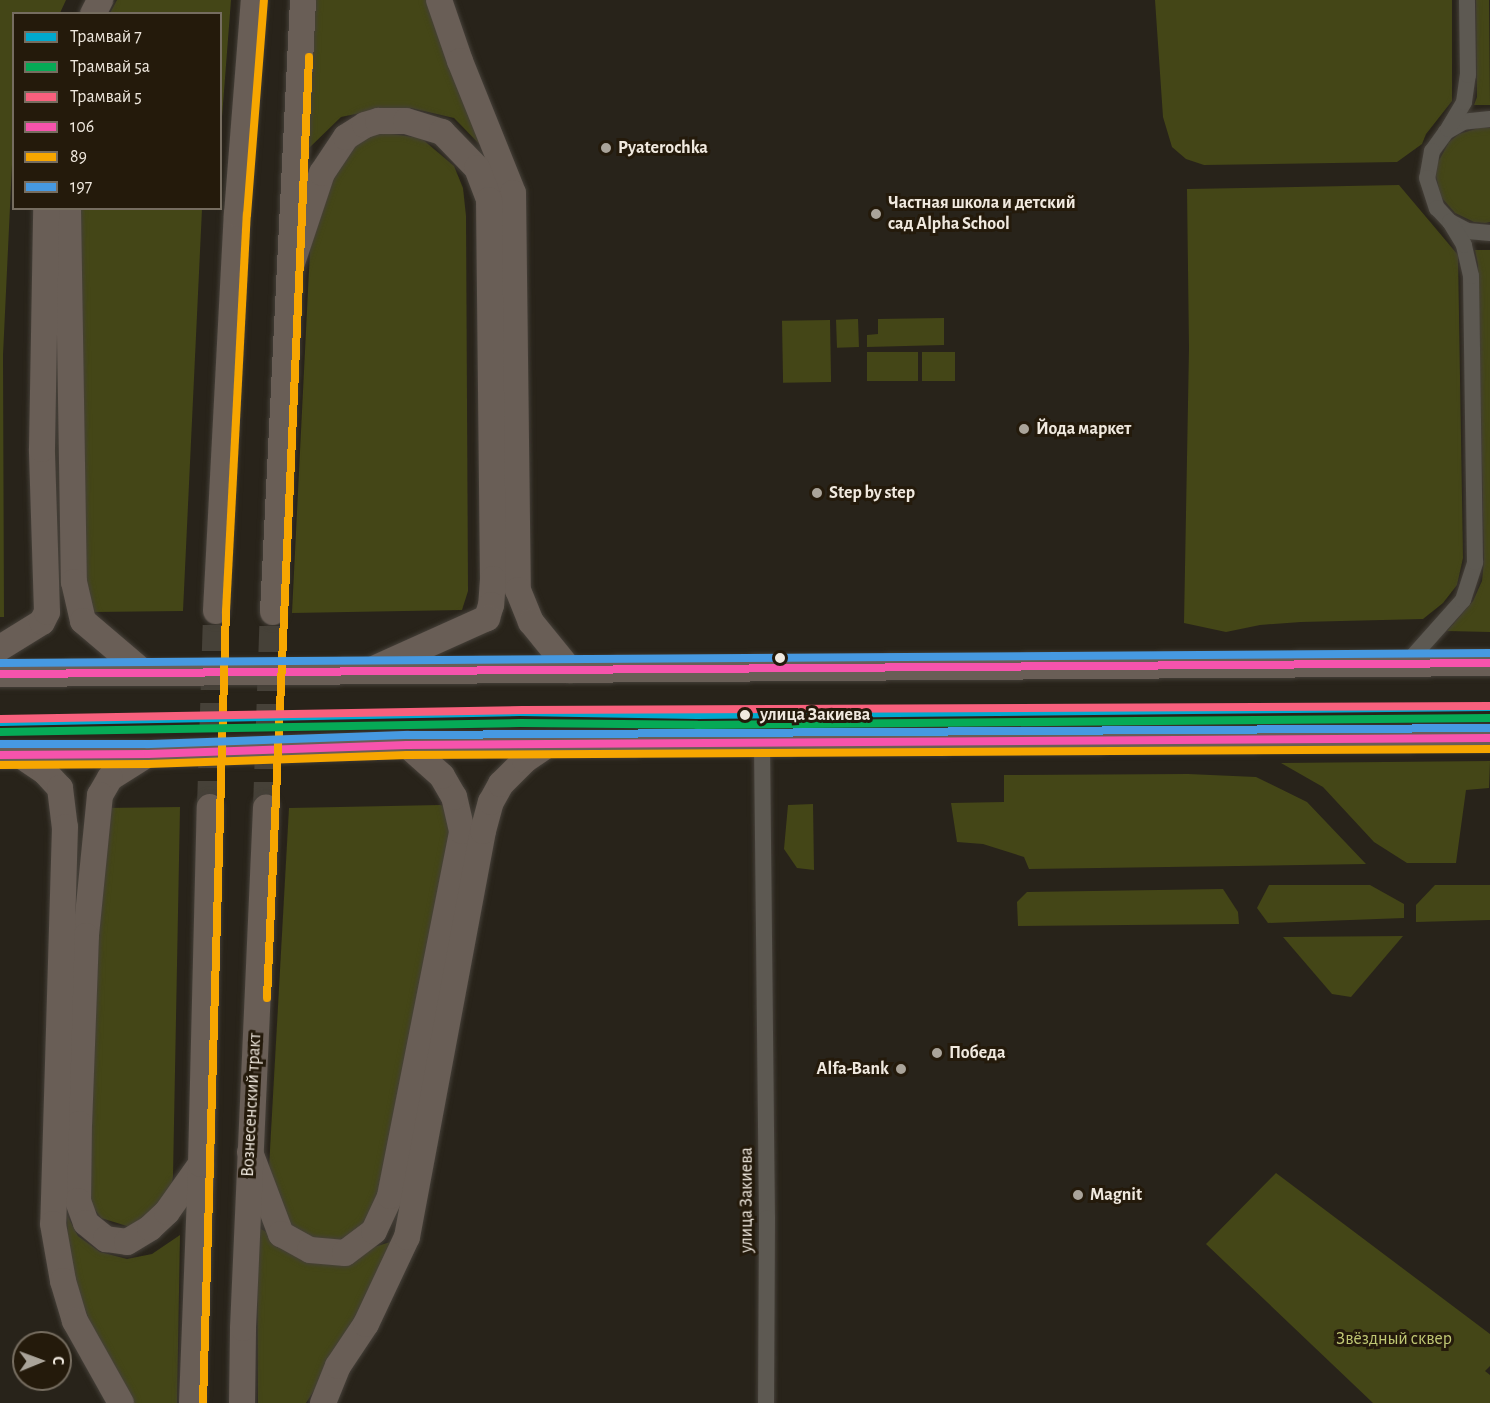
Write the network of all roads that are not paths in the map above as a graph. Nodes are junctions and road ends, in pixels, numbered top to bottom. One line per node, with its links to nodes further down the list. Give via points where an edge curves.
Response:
1 (254, 0): 10 (main road)
2 (303, 0): 13 (main road)
3 (439, 0): 19 (main road, via 513,193 518,590 531,622)
4 (1467, 0): 6 (street, via 1468,75 1464,102)
5 (1490, 119): 6 (street, via 1463,122)
6 (1446, 132): 11 (street, via 1432,151 1427,177 1437,208)
7 (222, 175): 10 (main road)
8 (46, 210): 16 (main road, via 42,449 47,612 42,622)
9 (68, 210): 20 (main road, via 74,582 83,621)
10 (237, 214): 14 (main road)
11 (1450, 222): 12 (street, via 1468,231); 18 (street, via 1464,245 1471,276 1475,562 1463,600)
12 (1490, 233)
13 (292, 262): 15 (main road); 21 (main road, via 322,173 346,136 365,124 378,120 406,121 442,132 477,168 489,201 491,605 486,618)
14 (216, 611)
15 (273, 612)
16 (0, 648)
17 (1490, 663): 18 (main road)
18 (1406, 664): 19 (main road)
19 (570, 670): 21 (main road)
20 (142, 671): 21 (main road); 22 (main road)
21 (368, 672)
22 (0, 674)
23 (1490, 738): 25 (main road)
24 (549, 744): 25 (main road); 26 (main road); 36 (main road, via 525,760 501,784 491,802 407,1237 366,1324 338,1366)
25 (762, 744): 37 (street, улица Закиева)
26 (407, 745): 27 (main road); 31 (main road, via 442,776 454,797 462,831 390,1196 374,1231 345,1253 310,1250 281,1234)
27 (148, 754): 28 (main road); 32 (main road, via 110,778 100,795 86,936 79,1124 78,1201 86,1223 106,1239 127,1242 167,1212)
28 (10, 755): 33 (main road, via 45,772 60,788 65,827 53,1224 75,1322)
29 (210, 807): 32 (main road)
30 (266, 808): 31 (main road, Вознесенский тракт)
31 (250, 1152): 35 (main road, Вознесенский тракт)
32 (201, 1164): 34 (main road)
33 (121, 1403)
34 (192, 1403)
35 (242, 1403)
36 (323, 1403)
37 (766, 1403)

